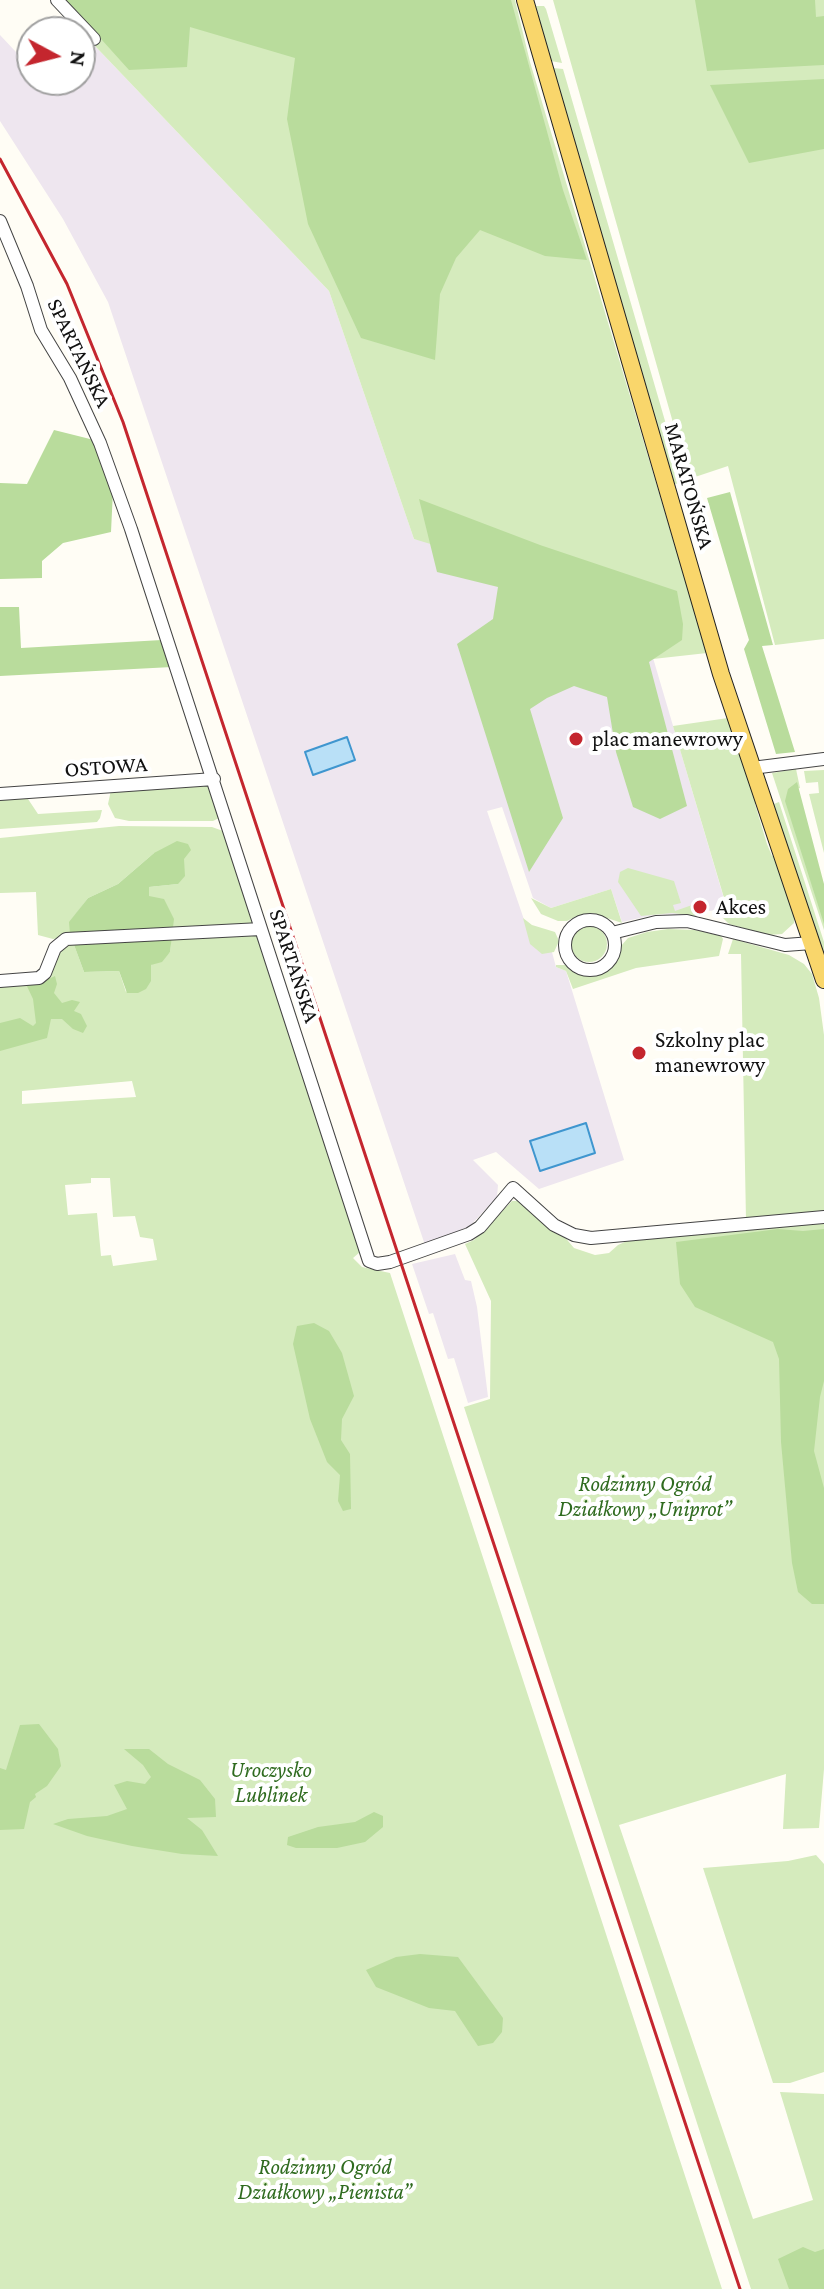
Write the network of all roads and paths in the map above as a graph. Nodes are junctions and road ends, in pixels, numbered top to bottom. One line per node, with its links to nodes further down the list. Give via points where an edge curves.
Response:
1 (57, 0): 3 (street)
2 (525, 0): 6 (main road, MARATOŃSKA)
3 (72, 16)
4 (0, 221): 7 (street, SPARTAŃSKA, via 41,330 100,443)
5 (824, 759): 6 (street)
6 (752, 768): 11 (main road, MARATOŃSKA)
7 (214, 779): 8 (street, OSTOWA); 9 (street, SPARTAŃSKA)
8 (0, 794)
9 (261, 929): 13 (street, via 66,939 39,978); 14 (street, SPARTAŃSKA, via 371,1263 400,1259 469,1234 513,1188 554,1225 591,1238)
10 (612, 933): 10 (street, via 593,919 576,923 566,937 566,954 576,966 599,968 614,950); 11 (street, via 687,921 785,945)
11 (812, 943): 12 (main road, MARATOŃSKA)
12 (824, 980)
13 (0, 981)
14 (824, 1217)

